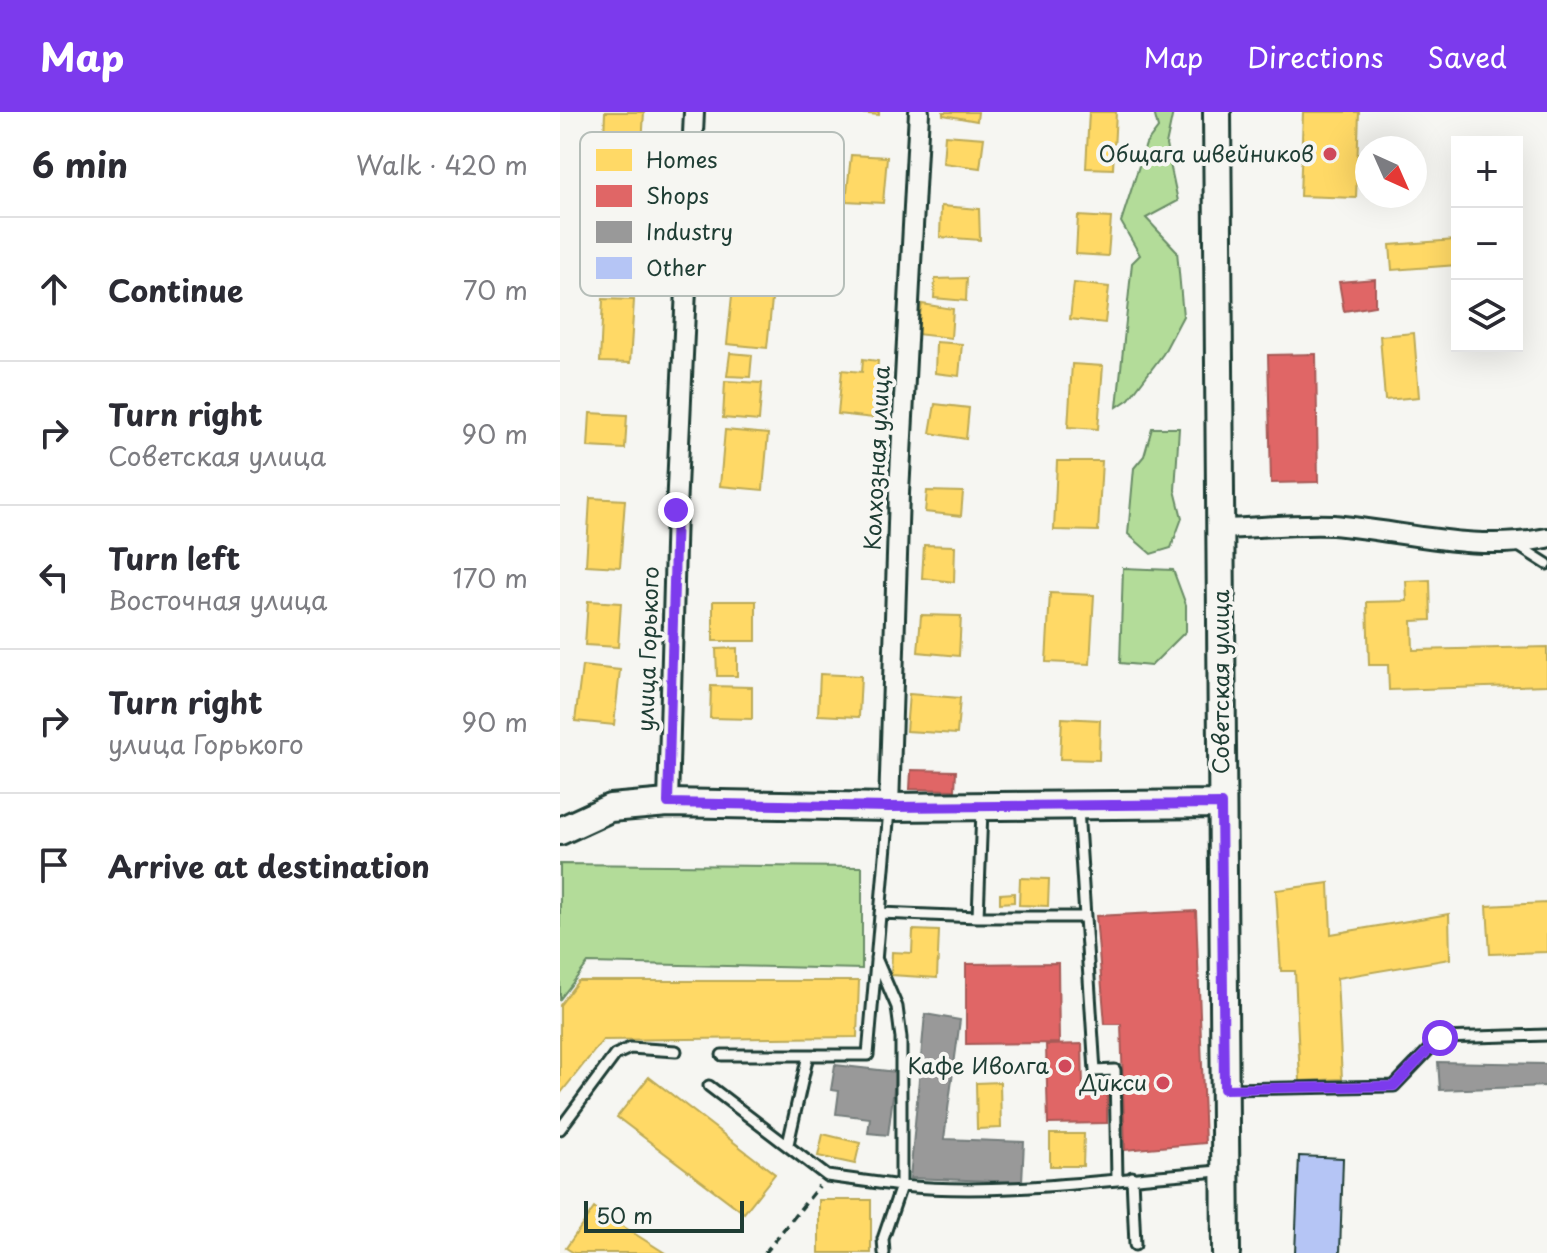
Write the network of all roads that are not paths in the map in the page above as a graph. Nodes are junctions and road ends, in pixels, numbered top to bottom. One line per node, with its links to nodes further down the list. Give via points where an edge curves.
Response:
1 (694, 112): 4 (street, улица Горького)
2 (919, 112): 14 (street, Колхозная улица)
3 (1217, 112): 6 (main road, Советская улица)
4 (693, 132)
5 (686, 296): 10 (street, улица Горького)
6 (1222, 529): 8 (street, via 1331,525); 11 (main road, Советская улица)
7 (1547, 538): 8 (street)
8 (1517, 545): 9 (lane)
9 (1547, 564)
10 (668, 803): 14 (main road); 15 (main road, via 610,808)
11 (1221, 804): 12 (main road); 25 (main road, Советская улица)
12 (1078, 805): 13 (main road); 18 (lane)
13 (982, 806): 14 (main road); 17 (lane)
14 (889, 807): 16 (lane)
15 (561, 828)
16 (880, 913): 17 (lane); 19 (lane)
17 (978, 917): 18 (lane)
18 (1085, 917): 30 (lane, via 1095,1071 1115,1070)
19 (876, 958): 23 (lane, via 868,1055); 31 (lane, via 897,1007 901,1038)
20 (1547, 1035): 25 (lane, via 1440,1038 1394,1086)
21 (676, 1051): 26 (lane, via 630,1048 615,1055)
22 (722, 1055): 23 (lane)
23 (808, 1055): 27 (lane)
24 (709, 1086): 27 (lane)
25 (1224, 1089): 28 (main road, Советская улица)
26 (560, 1129)
27 (788, 1144): 31 (lane, via 827,1176)
28 (1225, 1170): 29 (lane); 34 (main road, Советская улица)
29 (1132, 1177): 30 (lane); 32 (lane)
30 (1117, 1180): 31 (lane, via 961,1192)
31 (901, 1186): 33 (lane, via 883,1239)
32 (1135, 1245)
33 (884, 1253)
34 (1226, 1253)

